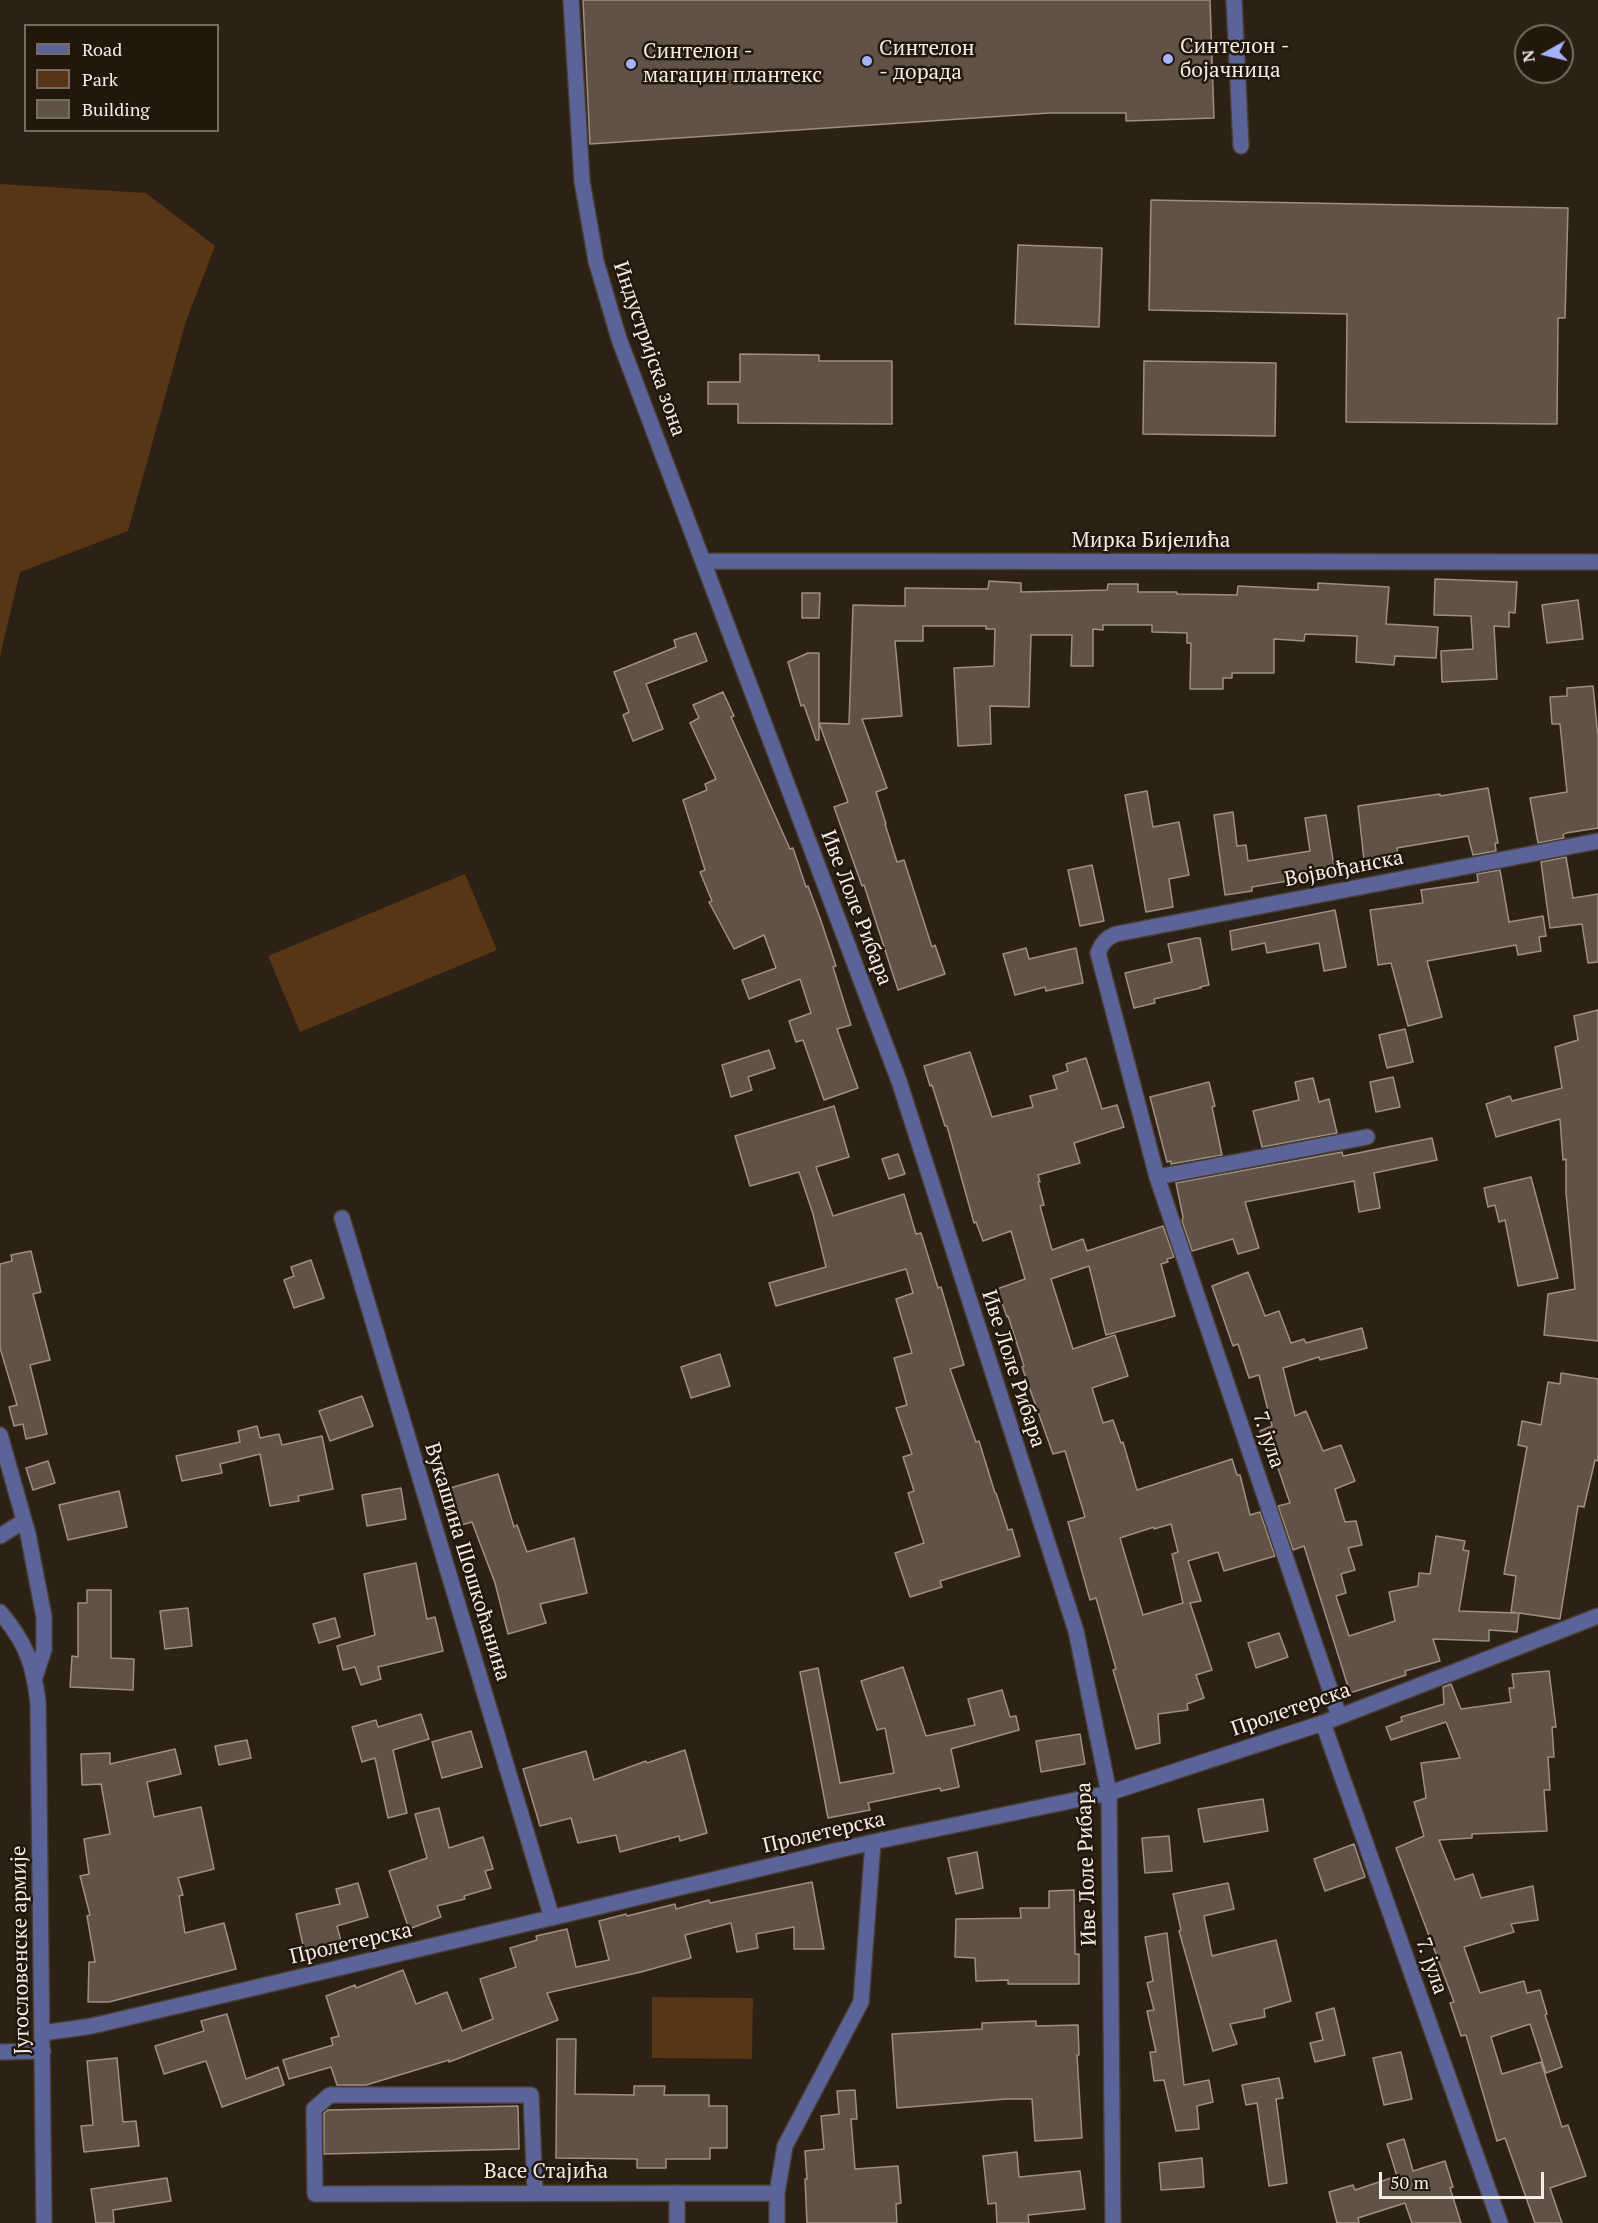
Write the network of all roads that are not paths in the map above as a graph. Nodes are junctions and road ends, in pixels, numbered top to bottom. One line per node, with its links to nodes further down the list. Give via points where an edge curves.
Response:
1 (571, 0): 4 (street, Индустријска зона, via 582,181 596,261 619,339)
2 (1233, 0): 3 (street)
3 (1241, 146)
4 (704, 561): 5 (street, Мирка Бијелића); 19 (street, Иве Лоле Рибара, via 899,1081 1076,1631)
5 (1598, 562)
6 (1598, 841): 7 (street, Војвођанска, via 1116,934)
7 (1101, 944): 9 (street, 7. јула, via 1099,962)
8 (1366, 1137): 9 (street)
9 (1157, 1177): 17 (street, 7. јула)
10 (342, 1218): 21 (street, Вукашина Шошкоћанина)
11 (0, 1435): 12 (street, Југословенске армије)
12 (24, 1521): 13 (street); 16 (street, Југословенске армије, via 44,1617 44,1650)
13 (0, 1536)
14 (0, 1612): 16 (street, Југословенске армије, via 18,1633)
15 (1598, 1616): 17 (street, Пролетерска)
16 (35, 1677): 22 (street, Југословенске армије)
17 (1339, 1716): 18 (street, Пролетерска)
18 (1323, 1723): 19 (street, Пролетерска); 32 (street, 7. јула)
19 (1110, 1793): 20 (street, Пролетерска); 31 (street, Иве Лоле Рибара)
20 (873, 1842): 21 (street, Пролетерска); 27 (street, via 861,2002 785,2146)
21 (552, 1918): 22 (street, Пролетерска, via 92,2026)
22 (43, 2033): 23 (street, Југословенске армије)
23 (43, 2051): 24 (street); 28 (street, Југословенске армије)
24 (0, 2052)
25 (535, 2192): 25 (street, Васе Стајића, via 315,2194 314,2109 330,2095 531,2095); 26 (street, Васе Стајића)
26 (677, 2193): 27 (street, Васе Стајића); 29 (street)
27 (777, 2193): 30 (street)
28 (44, 2223)
29 (677, 2223)
30 (777, 2223)
31 (1113, 2223)
32 (1500, 2223)

